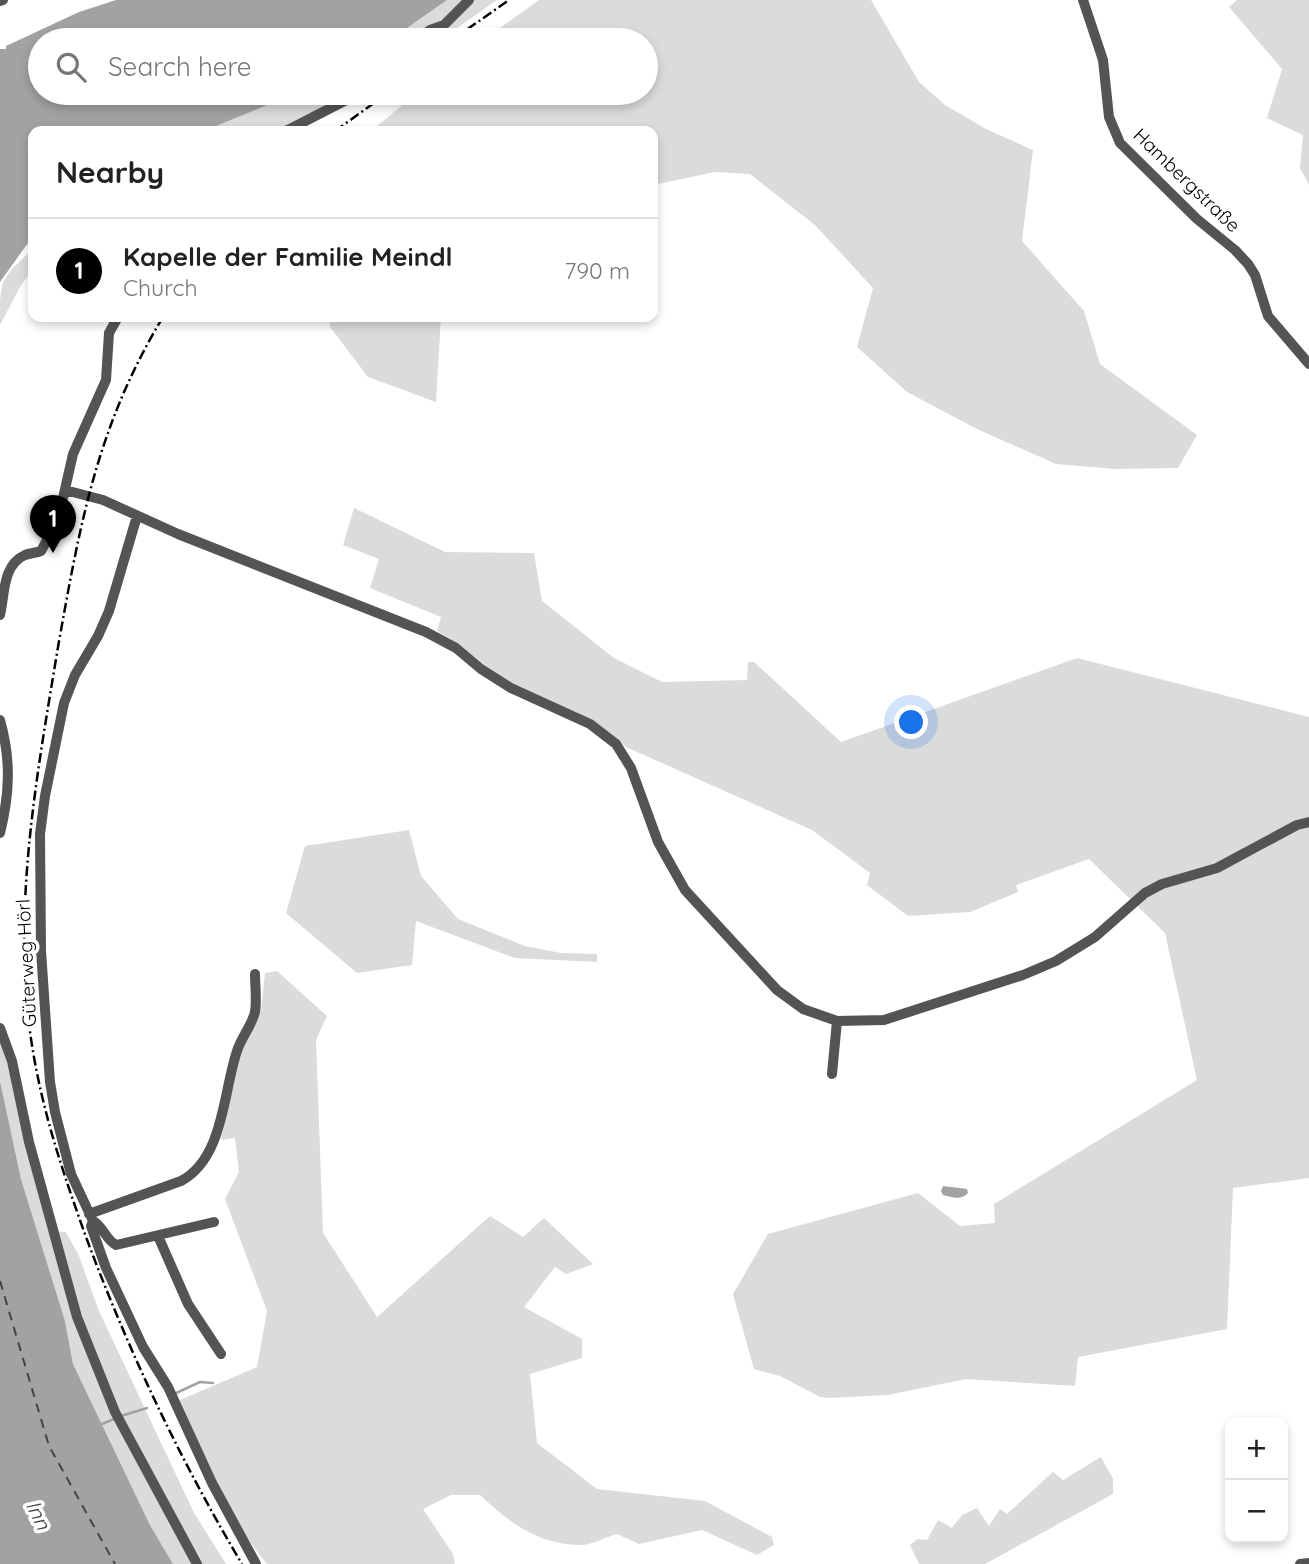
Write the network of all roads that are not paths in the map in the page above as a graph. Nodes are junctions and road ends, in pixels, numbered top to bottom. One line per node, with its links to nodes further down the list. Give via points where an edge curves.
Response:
1 (469, 0): 3 (street)
2 (1083, 0): 7 (street, Hambergstraße, via 1103,60 1109,117 1120,142 1248,264 1268,316)
3 (436, 28)
4 (337, 105): 5 (street)
5 (296, 126)
6 (115, 322): 8 (street, via 109,333 106,380 73,454)
7 (1309, 364)
8 (65, 489): 9 (street); 10 (street, via 45,547 12,565)
9 (137, 516): 15 (street, via 426,632 511,688 607,736 627,760 658,842 685,890 777,990 803,1009); 18 (street, Güterweg Hörl, via 109,611 64,703 40,834 41,951 50,1082 71,1174)
10 (0, 615)
11 (0, 720): 13 (street, via 9,765)
12 (1309, 822): 15 (street, via 1217,868 1145,893 1095,937 1023,975 884,1020)
13 (0, 833)
14 (255, 974): 18 (street, via 255,1011 236,1052 217,1130 201,1164 181,1181)
15 (837, 1021): 17 (street)
16 (0, 1028): 23 (street, via 77,1317 115,1412)
17 (832, 1074)
18 (91, 1218): 20 (street, via 116,1245); 24 (street, Güterweg Hörl, via 127,1313)
19 (214, 1222): 20 (street)
20 (158, 1236): 21 (street, via 188,1304)
21 (221, 1354)
22 (1309, 1563): 25 (street)
23 (197, 1564)
24 (257, 1564)
25 (1300, 1564)

